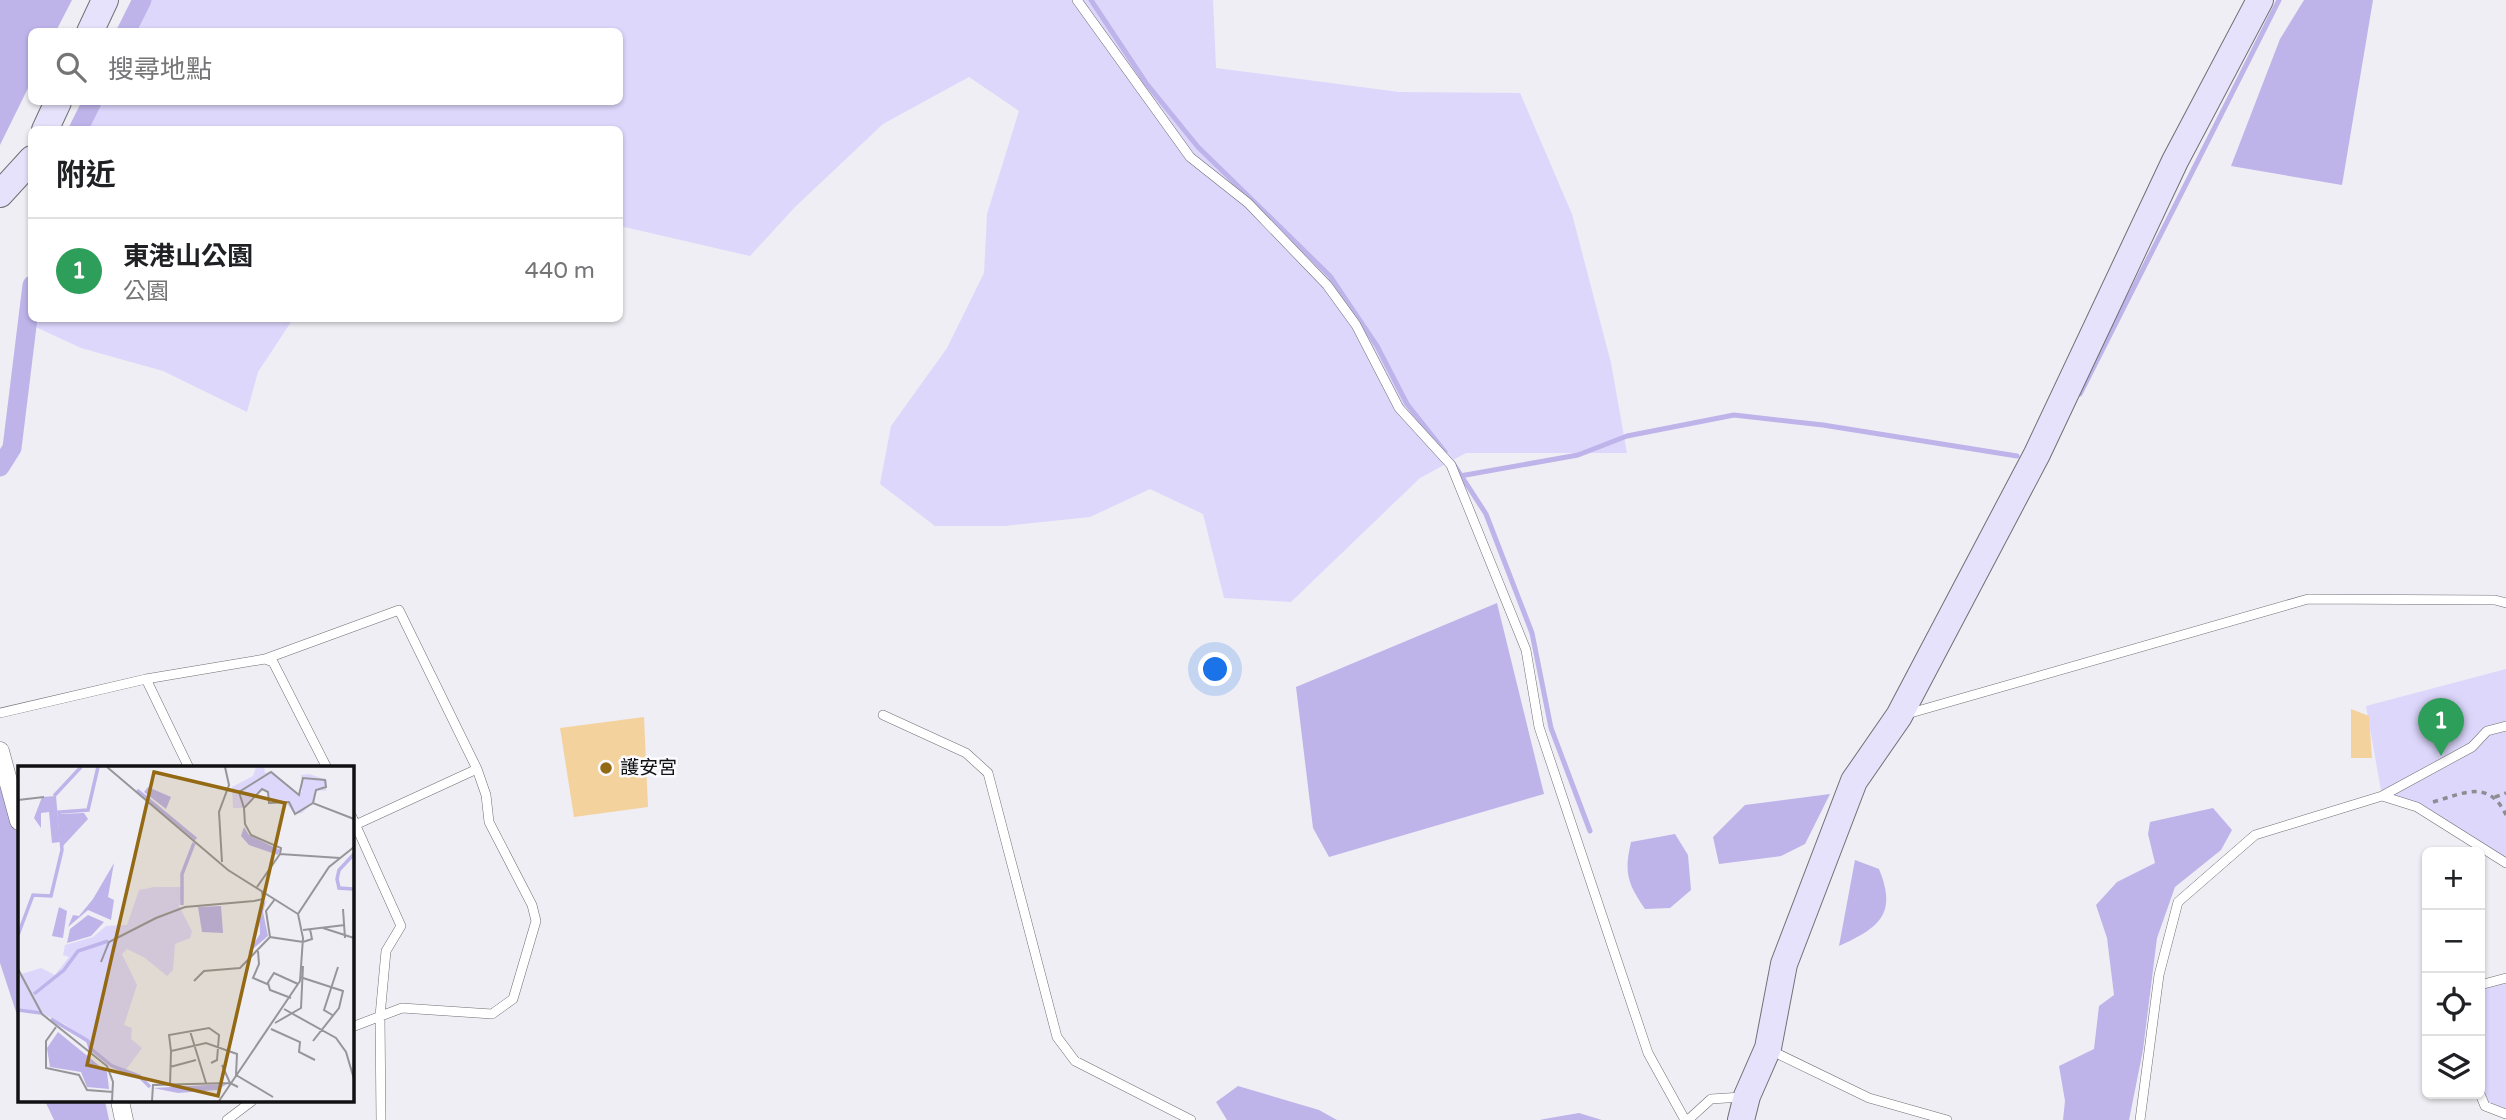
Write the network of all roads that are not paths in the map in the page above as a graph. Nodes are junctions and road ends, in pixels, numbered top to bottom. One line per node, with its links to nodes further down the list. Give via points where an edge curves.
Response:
1 (105, 0): 4 (street)
2 (1077, 0): 39 (lane, via 1190,157 1248,203 1326,285 1356,325 1399,408 1451,465 1526,650 1539,727 1648,1053)
3 (2260, 0): 14 (street, via 2175,161 2037,454)
4 (92, 28)
5 (57, 105): 6 (street)
6 (47, 126)
7 (28, 163): 8 (street)
8 (0, 194)
9 (2506, 603): 14 (lane, via 2308,599)
10 (265, 660): 11 (lane); 18 (lane, via 273,662); 19 (lane, via 399,610)
11 (146, 679): 12 (lane); 17 (lane)
12 (0, 712)
13 (883, 715): 38 (lane, via 966,753 988,773 1057,1037 1075,1061)
14 (1899, 716): 29 (street, via 1854,781 1784,964)
15 (2506, 726): 20 (lane, via 2487,731 2472,747)
16 (0, 751): 21 (street)
17 (188, 766)
18 (326, 766)
19 (477, 769): 22 (lane); 27 (lane, via 489,822 536,921 513,999 492,1014 402,1009)
20 (2382, 796): 24 (lane, via 2417,807); 41 (lane, via 2255,835 2178,902 2159,975)
21 (18, 817)
22 (354, 823)
23 (354, 825): 27 (lane, via 401,926 386,951)
24 (2506, 863)
25 (2506, 978): 26 (lane)
26 (2485, 984)
27 (380, 1016): 28 (lane); 37 (lane)
28 (354, 1026)
29 (1768, 1048): 33 (street); 40 (lane, via 1869,1098)
30 (2482, 1099): 34 (lane, via 2485,1106)
31 (120, 1102): 35 (street)
32 (251, 1102): 36 (lane)
33 (1744, 1108): 39 (lane, via 1711,1099)
34 (2506, 1114)
35 (124, 1120)
36 (227, 1120)
37 (381, 1120)
38 (1191, 1120)
39 (1686, 1120)
40 (1947, 1120)
41 (2140, 1120)

